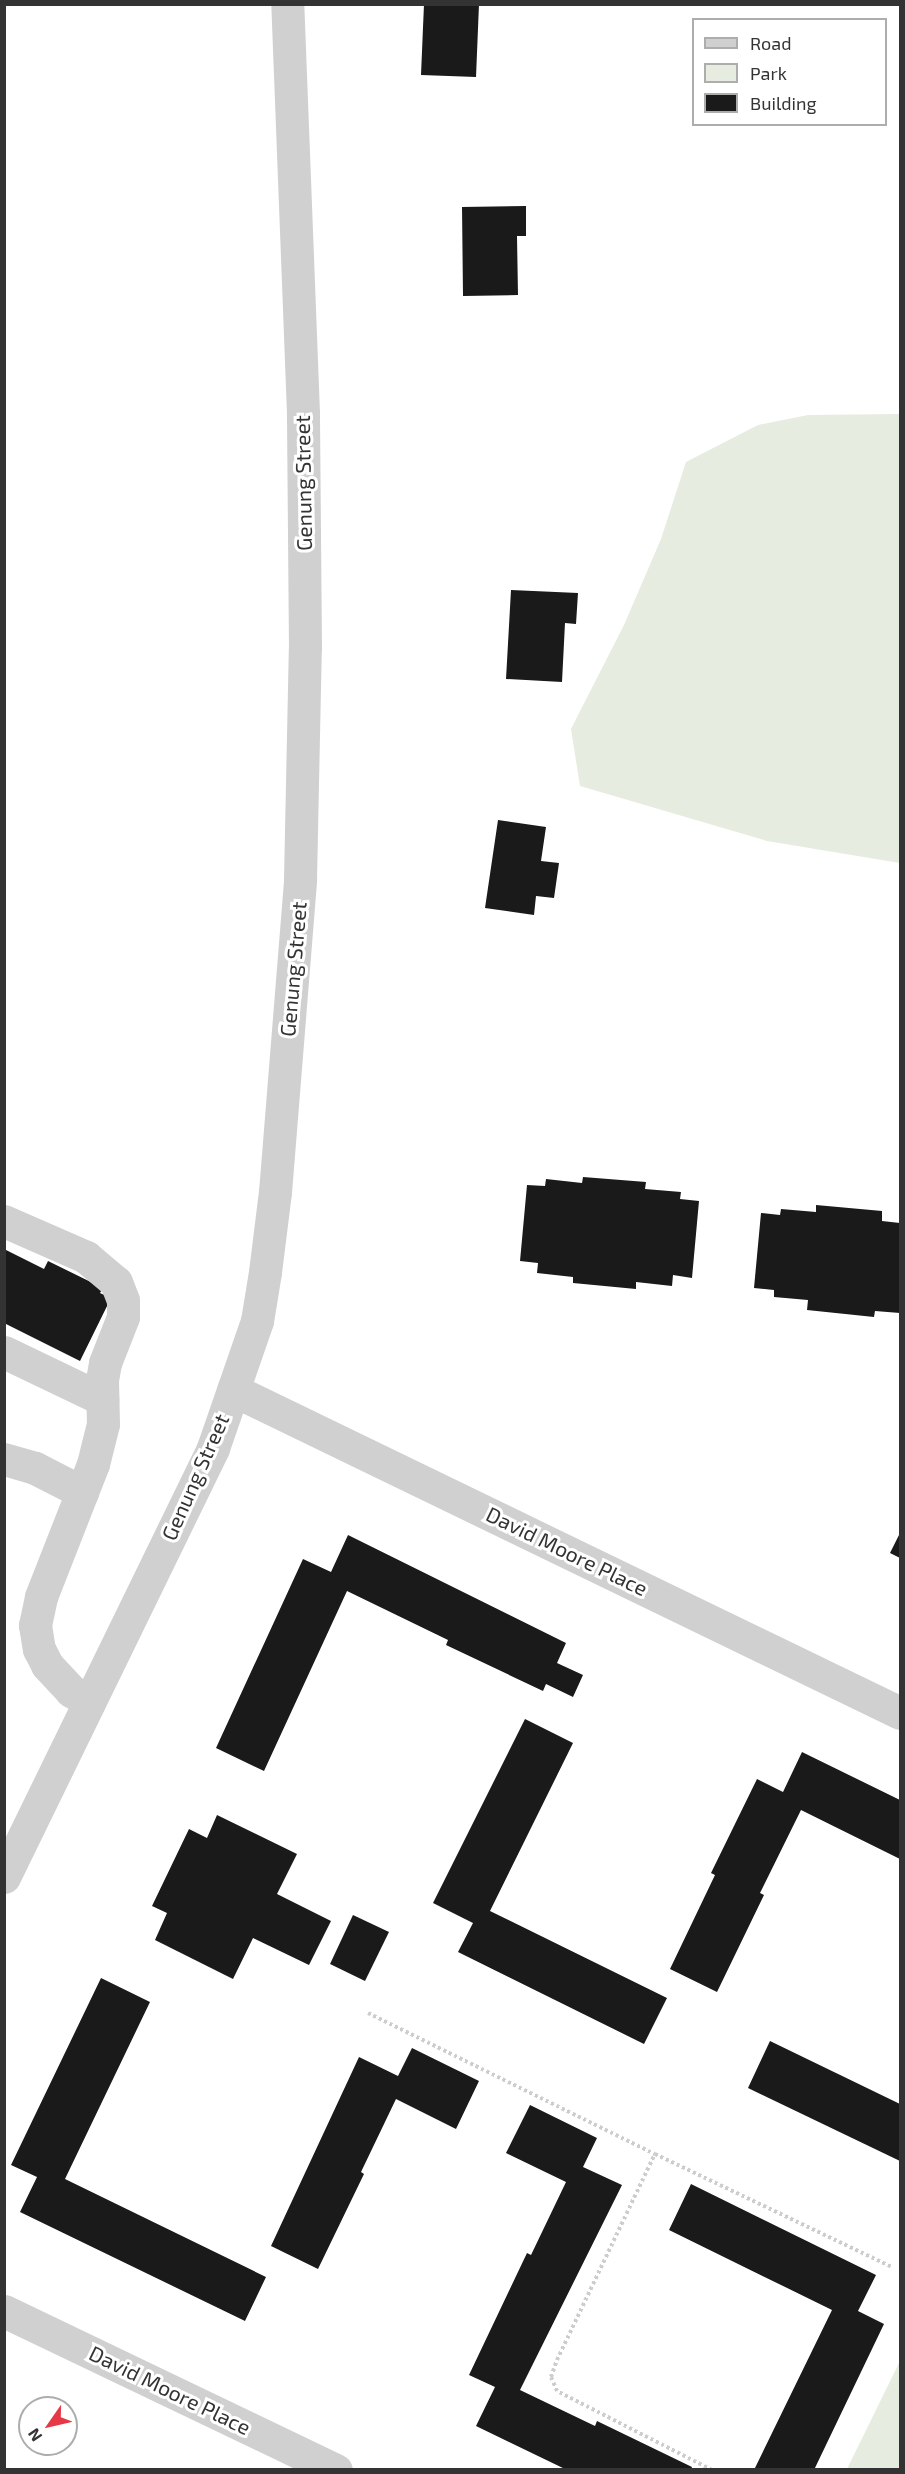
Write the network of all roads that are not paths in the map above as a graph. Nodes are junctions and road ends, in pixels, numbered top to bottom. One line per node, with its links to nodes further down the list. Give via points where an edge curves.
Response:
1 (287, 4): 4 (street, Genung Street, via 303,413 305,648 300,879 265,1272 257,1321)
2 (4, 1221): 5 (street, via 86,1257 116,1282 123,1300 123,1317 105,1363)
3 (4, 1352): 5 (street)
4 (233, 1390): 8 (street, Genung Street, via 213,1448); 9 (street, David Moore Place)
5 (102, 1399): 7 (street, via 103,1424)
6 (4, 1459): 7 (street, via 35,1468)
7 (82, 1492): 8 (street, via 41,1597 35,1625 39,1649 47,1665)
8 (88, 1701): 10 (street, Genung Street)
9 (900, 1713)
10 (4, 1877)
11 (4, 2311): 12 (street, David Moore Place)
12 (336, 2469)

